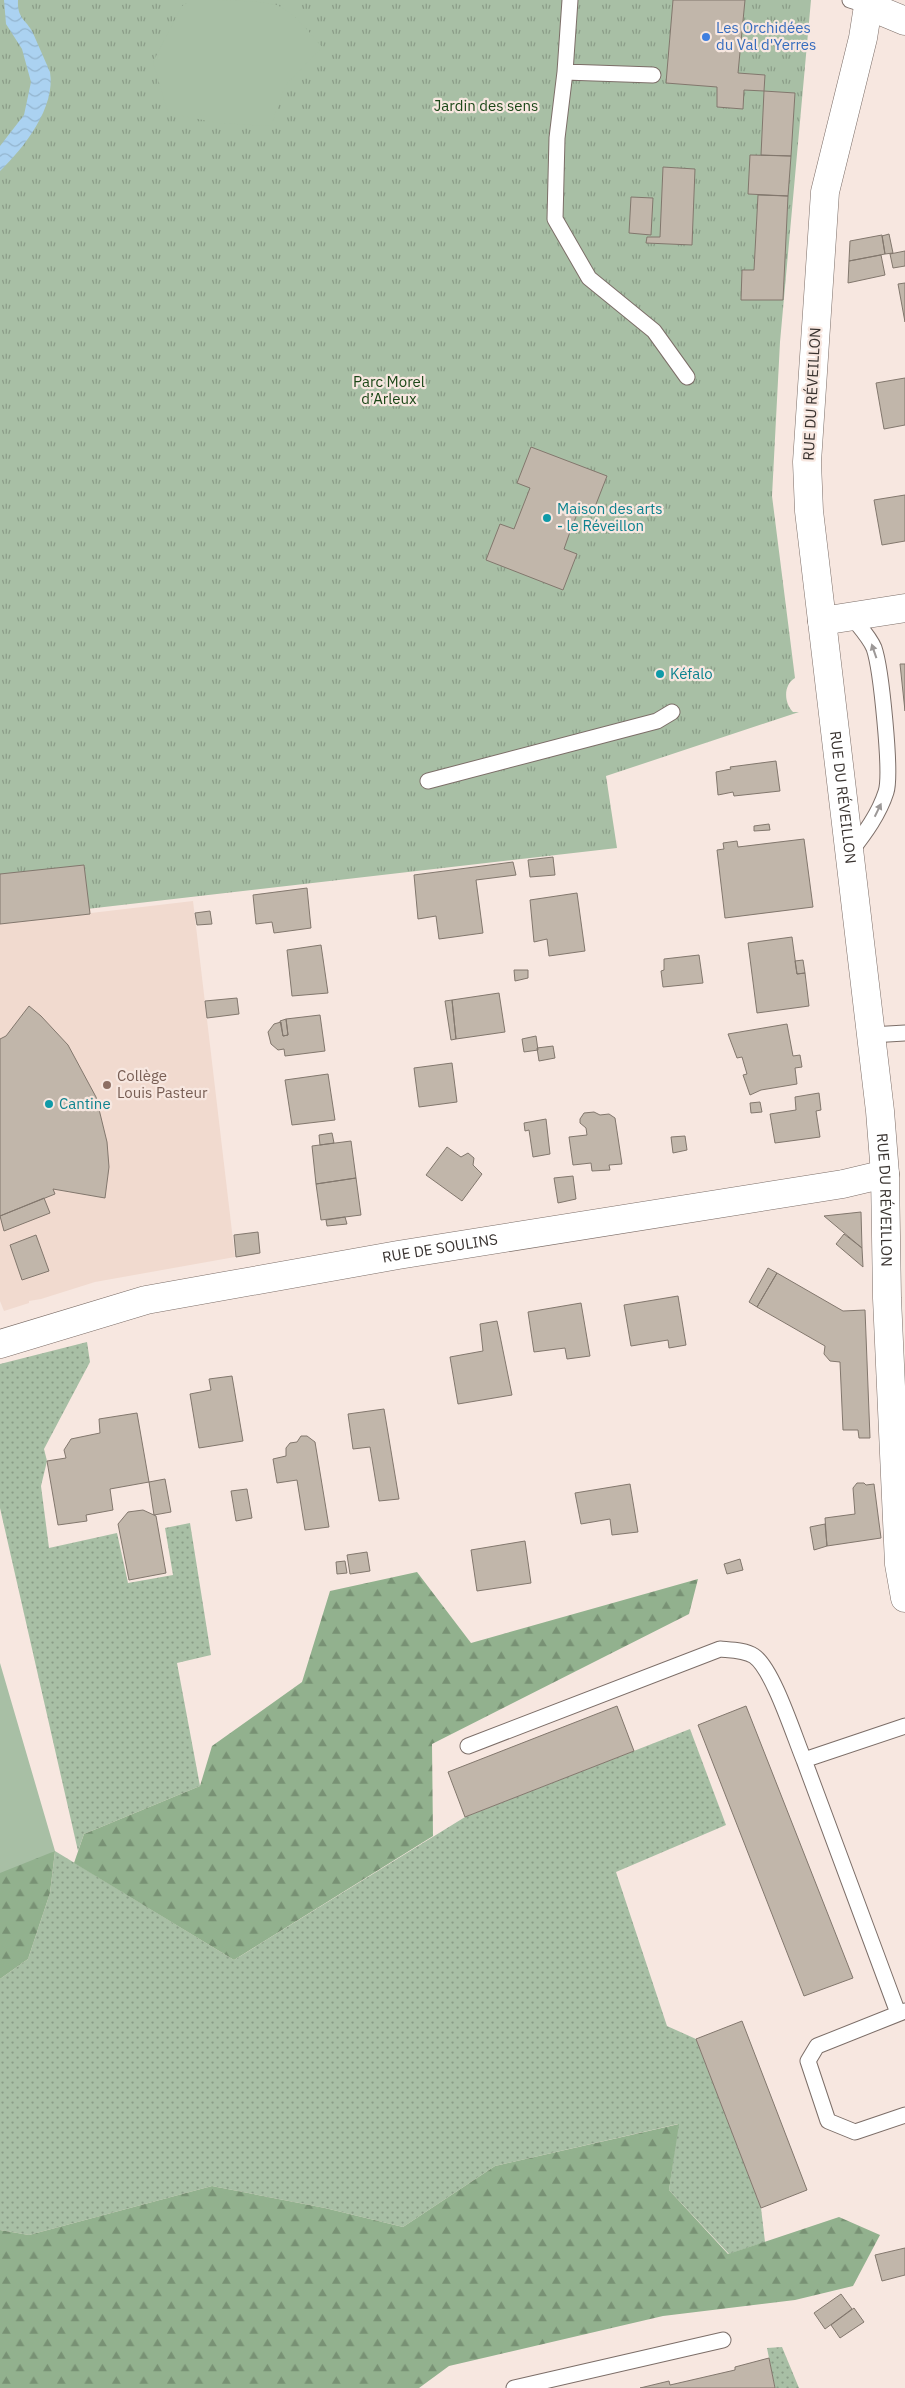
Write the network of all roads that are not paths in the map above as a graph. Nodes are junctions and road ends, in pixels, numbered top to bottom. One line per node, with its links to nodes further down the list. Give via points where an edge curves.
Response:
1 (570, 0): 4 (lane)
2 (863, 2): 3 (street); 9 (street, RUE DU RÉVEILLON, via 825,202 807,462 809,511)
3 (905, 22)
4 (565, 72): 5 (lane); 6 (lane, via 557,138 556,219 588,278 654,331)
5 (653, 75)
6 (687, 378)
7 (905, 608): 8 (street)
8 (852, 617): 9 (street); 12 (lane, one-way to 8, via 869,827 887,791 888,773 879,670 873,646)
9 (822, 621): 12 (street, RUE DU RÉVEILLON)
10 (672, 712): 11 (lane, via 657,721)
11 (428, 781)
12 (850, 851): 14 (street, RUE DU RÉVEILLON)
13 (905, 1033): 14 (lane)
14 (871, 1035): 15 (street, RUE DU RÉVEILLON)
15 (885, 1174): 16 (street, RUE DU RÉVEILLON); 17 (street, RUE DE SOULINS, via 843,1184 398,1255 146,1300)
16 (895, 1232): 18 (street, RUE DU RÉVEILLON, via 899,1564)
17 (0, 1344)
18 (905, 1598)
19 (905, 1726): 21 (lane)
20 (468, 1746): 21 (lane, via 720,1649 753,1655 766,1668)
21 (804, 1760): 22 (lane)
22 (902, 2012): 23 (lane, via 817,2046 808,2061 828,2122 855,2132)
23 (905, 2115)
24 (723, 2340): 25 (lane)
25 (514, 2388)

